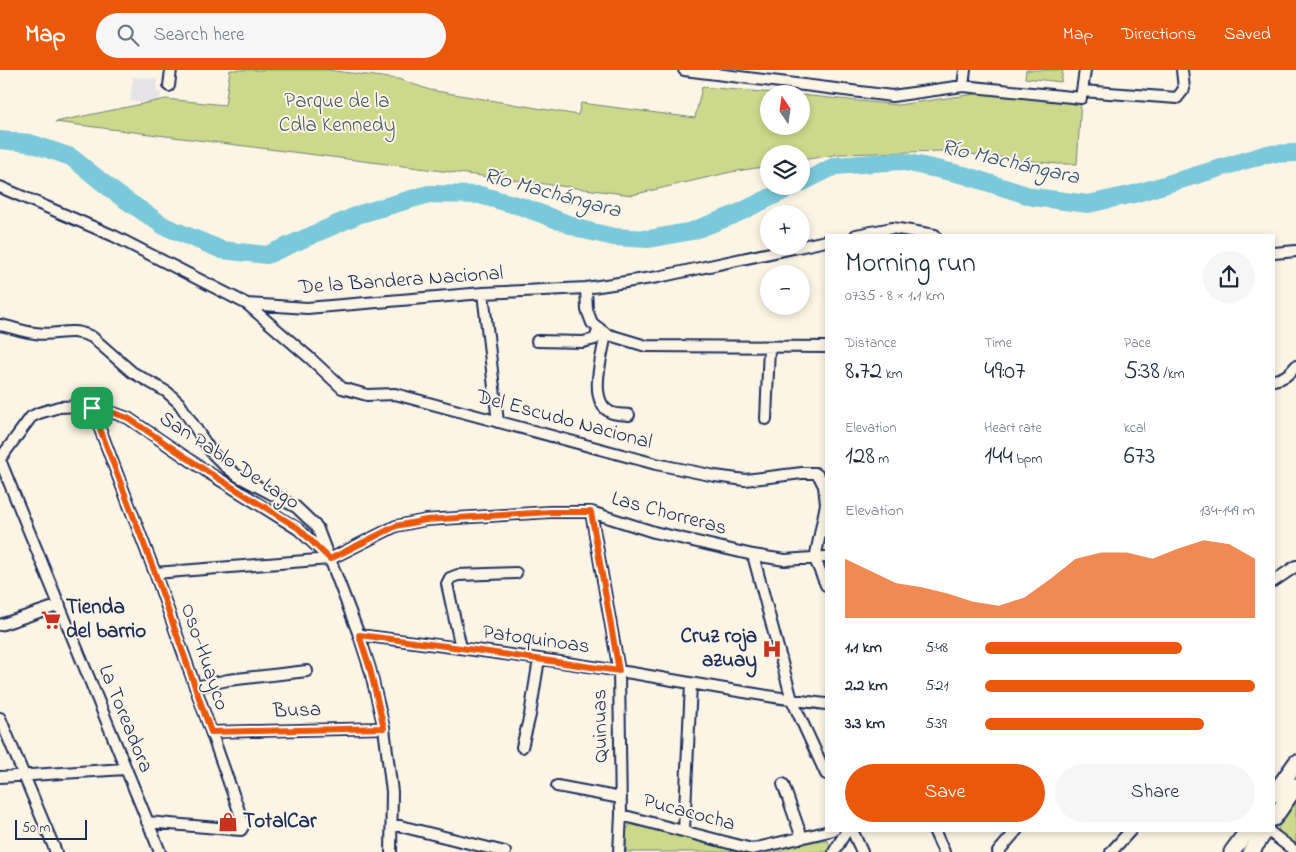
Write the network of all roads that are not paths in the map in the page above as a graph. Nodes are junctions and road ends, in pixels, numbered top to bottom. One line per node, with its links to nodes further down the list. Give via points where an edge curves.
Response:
1 (171, 70): 7 (street)
2 (684, 70): 6 (street)
3 (965, 70): 8 (street)
4 (1085, 70): 9 (street)
5 (1182, 70): 9 (street, via 1184,89 1177,98)
6 (737, 74): 8 (street, via 892,96)
7 (169, 86)
8 (963, 86): 9 (street, via 1082,98)
9 (1082, 91)
10 (0, 187): 18 (street, De la Bandera Nacional, via 114,236)
11 (861, 234): 12 (street, via 892,228)
12 (929, 234)
13 (825, 241): 16 (street, De la Bandera Nacional, via 658,277)
14 (1296, 252): 15 (street)
15 (1275, 253)
16 (586, 288): 17 (street, De la Bandera Nacional); 20 (street, via 592,323)
17 (483, 293): 18 (street, De la Bandera Nacional, via 307,308); 29 (street)
18 (247, 304): 29 (street, Del Escudo Nacional, via 342,388 366,396 395,394)
19 (0, 325): 36 (street, via 35,334 67,330 92,337 132,372 167,392 179,403 212,453 224,465 296,508 317,527)
20 (602, 331): 21 (street, via 594,339 583,342); 22 (street, via 646,346); 27 (street, via 598,396 611,413)
21 (537, 341)
22 (770, 347): 23 (street); 28 (street)
23 (825, 347)
24 (1296, 366): 25 (street, via 1280,380)
25 (1275, 380)
26 (92, 408): 30 (street, San Pablo De Lago, via 59,407 38,413 31,417); 36 (street, San Pablo De Lago, via 128,418 298,528); 39 (street, Oso-Huayco)
27 (629, 415)
28 (766, 419)
29 (498, 422): 31 (street, Del Escudo Nacional, via 656,464 715,476 744,480 815,474 824,486)
30 (0, 459): 43 (street, La Toreadora)
31 (825, 495)
32 (825, 509): 37 (street, Del Escudo Nacional)
33 (591, 512): 34 (street, Las Chorreras, via 654,532); 36 (street, Las Chorreras, via 426,520 396,526); 49 (street, Quinuas)
34 (753, 554): 37 (street, Las Chorreras, via 786,560); 52 (street)
35 (825, 557): 37 (street, Las Chorreras)
36 (330, 559): 39 (street); 45 (street, San Pablo De Lago)
37 (815, 559): 42 (street)
38 (1296, 566): 41 (street)
39 (155, 573): 51 (street, Oso-Huayco)
40 (516, 573): 46 (street, via 458,574 450,578 447,584)
41 (1275, 580)
42 (825, 583)
43 (60, 605): 44 (street); 59 (street, La Toreadora)
44 (0, 625)
45 (359, 635): 46 (street, Patoquinoas); 55 (street, San Pablo De Lago)
46 (461, 648): 47 (street, Patoquinoas)
47 (539, 659): 49 (street, Patoquinoas); 57 (street)
48 (307, 671): 51 (street, via 228,680)
49 (619, 671): 50 (street, Patoquinoas); 67 (street, Quinuas)
50 (691, 684): 52 (street, Patoquinoas); 72 (street)
51 (195, 688): 56 (street, Oso-Huayco)
52 (792, 700): 53 (street, Patoquinoas); 60 (street)
53 (825, 704)
54 (0, 718): 61 (street)
55 (384, 728): 56 (street, Busa); 71 (street, San Pablo De Lago, via 392,792)
56 (211, 732): 70 (street, Oso-Huayco, via 242,816 242,829)
57 (522, 747)
58 (1296, 763): 66 (main road)
59 (125, 769): 61 (street); 70 (street, La Toreadora)
60 (825, 772)
61 (22, 775): 62 (street); 84 (street)
62 (0, 777)
63 (782, 784): 82 (street)
64 (558, 786): 67 (street)
65 (1296, 786): 69 (main road)
66 (1275, 793)
67 (621, 798): 68 (street, Quinuas)
68 (621, 815): 72 (street, Pucacocha); 88 (street, Quinuas)
69 (1275, 817)
70 (147, 822): 85 (street, La Toreadora)
71 (392, 824): 83 (street); 86 (street, San Pablo De Lago)
72 (684, 831): 82 (street, Pucacocha, via 752,849)
73 (826, 832): 82 (street, Pucacocha)
74 (846, 832): 89 (street)
75 (853, 832): 90 (street)
76 (935, 832): 91 (street)
77 (1128, 832): 93 (street)
78 (1247, 832): 94 (main road)
79 (1266, 832): 95 (main road)
80 (1270, 832): 96 (street)
81 (1011, 833): 92 (street)
82 (802, 838)
83 (487, 850): 87 (street)
84 (56, 852)
85 (160, 852)
86 (391, 852)
87 (505, 852)
88 (619, 852)
89 (834, 852)
90 (862, 852)
91 (944, 852)
92 (998, 852)
93 (1111, 852)
94 (1232, 852)
95 (1251, 852)
96 (1296, 852)

